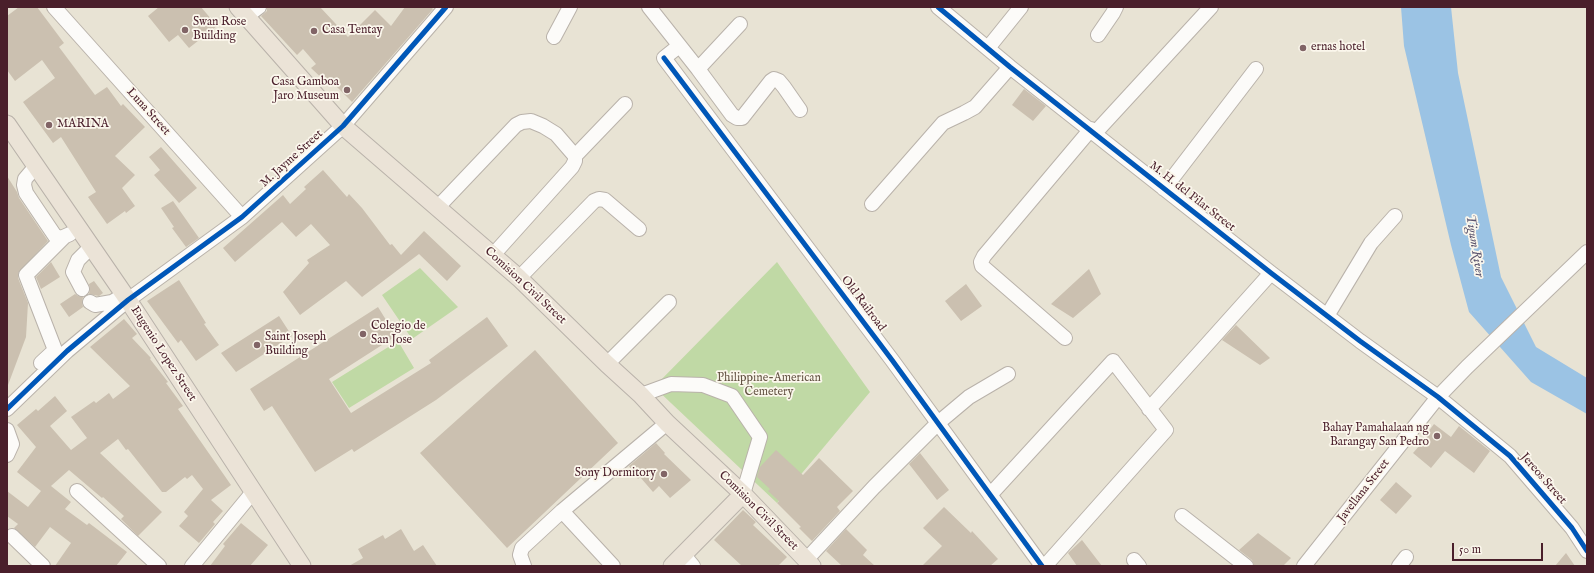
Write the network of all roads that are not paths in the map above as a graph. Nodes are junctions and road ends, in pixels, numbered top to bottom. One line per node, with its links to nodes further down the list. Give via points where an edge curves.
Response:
1 (54, 7): 30 (street, Luna Street)
2 (446, 7): 21 (street, M. Jayme Street)
3 (570, 7): 12 (street)
4 (648, 7): 13 (street)
5 (938, 7): 14 (street, M. H. del Pilar Street)
6 (1021, 7): 14 (street)
7 (1116, 7): 11 (street)
8 (1211, 7): 22 (street)
9 (248, 10): 21 (main road, Comision Civil Street)
10 (740, 24): 16 (street)
11 (1098, 35)
12 (554, 37)
13 (679, 46): 16 (street); 53 (street, Old Railroad, via 664,58)
14 (988, 48): 15 (street, M. H. del Pilar Street)
15 (1010, 67): 22 (street, M. H. del Pilar Street); 27 (street, via 975,107 943,123)
16 (698, 69): 19 (street, via 736,118 742,118 774,80 784,86)
17 (1256, 69): 26 (street)
18 (625, 104): 23 (street)
19 (800, 110)
20 (7, 124): 24 (main road, Eugenio Lopez Street)
21 (343, 126): 28 (main road, Comision Civil Street); 30 (street, M. Jayme Street)
22 (1093, 131): 26 (street, M. H. del Pilar Street); 44 (street, via 981,262 982,266)
23 (575, 156): 28 (street, via 556,134 531,121 522,122 516,125); 36 (street, via 572,167)
24 (32, 169): 25 (street); 31 (main road, Eugenio Lopez Street); 33 (street, via 25,178 26,193 53,234)
25 (13, 186)
26 (1164, 189): 37 (street, M. H. del Pilar Street)
27 (872, 204)
28 (438, 207): 36 (main road, Comision Civil Street)
29 (1395, 216): 43 (street, via 1371,243)
30 (242, 217): 40 (street, M. Jayme Street)
31 (79, 229): 33 (street); 34 (main road, Eugenio Lopez Street)
32 (639, 229): 38 (street, via 605,200 594,201)
33 (64, 237): 48 (street, via 26,275 55,350)
34 (91, 247): 39 (street, via 78,260 73,272); 40 (main road, Eugenio Lopez Street)
35 (1585, 254): 49 (street, Javellana Street)
36 (493, 255): 38 (main road, Comision Civil Street)
37 (1272, 273): 43 (street, M. H. del Pilar Street); 51 (street)
38 (519, 278): 45 (main road, Comision Civil Street)
39 (82, 289)
40 (126, 298): 41 (street, via 95,305); 50 (street); 57 (main road, Eugenio Lopez Street)
41 (90, 302)
42 (669, 302): 45 (street)
43 (1327, 316): 49 (street, M. H. del Pilar Street)
44 (1064, 338)
45 (607, 364): 47 (main road, Comision Civil Street)
46 (1008, 374): 53 (street, via 969,397)
47 (641, 395): 52 (main road, Comision Civil Street); 58 (street, via 672,384 703,385 732,396 760,437)
48 (7, 397)
49 (1438, 397): 63 (street, Jereos Street, via 1510,456 1572,528); 75 (street, Javellana Street)
50 (7, 408)
51 (1149, 409): 59 (street, via 1113,361); 73 (street, via 1166,430)
52 (667, 423): 58 (main road, Comision Civil Street); 60 (street)
53 (938, 423): 59 (street, Old Railroad); 65 (street, via 880,482)
54 (7, 430): 55 (street, via 12,444)
55 (7, 455)
56 (77, 491): 67 (street)
57 (253, 492): 68 (street); 69 (main road, Eugenio Lopez Street)
58 (743, 494): 64 (main road); 65 (main road, Comision Civil Street)
59 (990, 495): 72 (street, Old Railroad)
60 (562, 511): 70 (street, via 522,548 520,555); 71 (street)
61 (1182, 516): 74 (street)
62 (12, 536): 66 (street)
63 (1587, 551)
64 (683, 562)
65 (809, 563)
66 (43, 566)
67 (159, 566)
68 (192, 566)
69 (302, 566)
70 (524, 566)
71 (614, 566)
72 (1042, 566)
73 (1045, 566)
74 (1246, 566)
75 (1304, 566)

